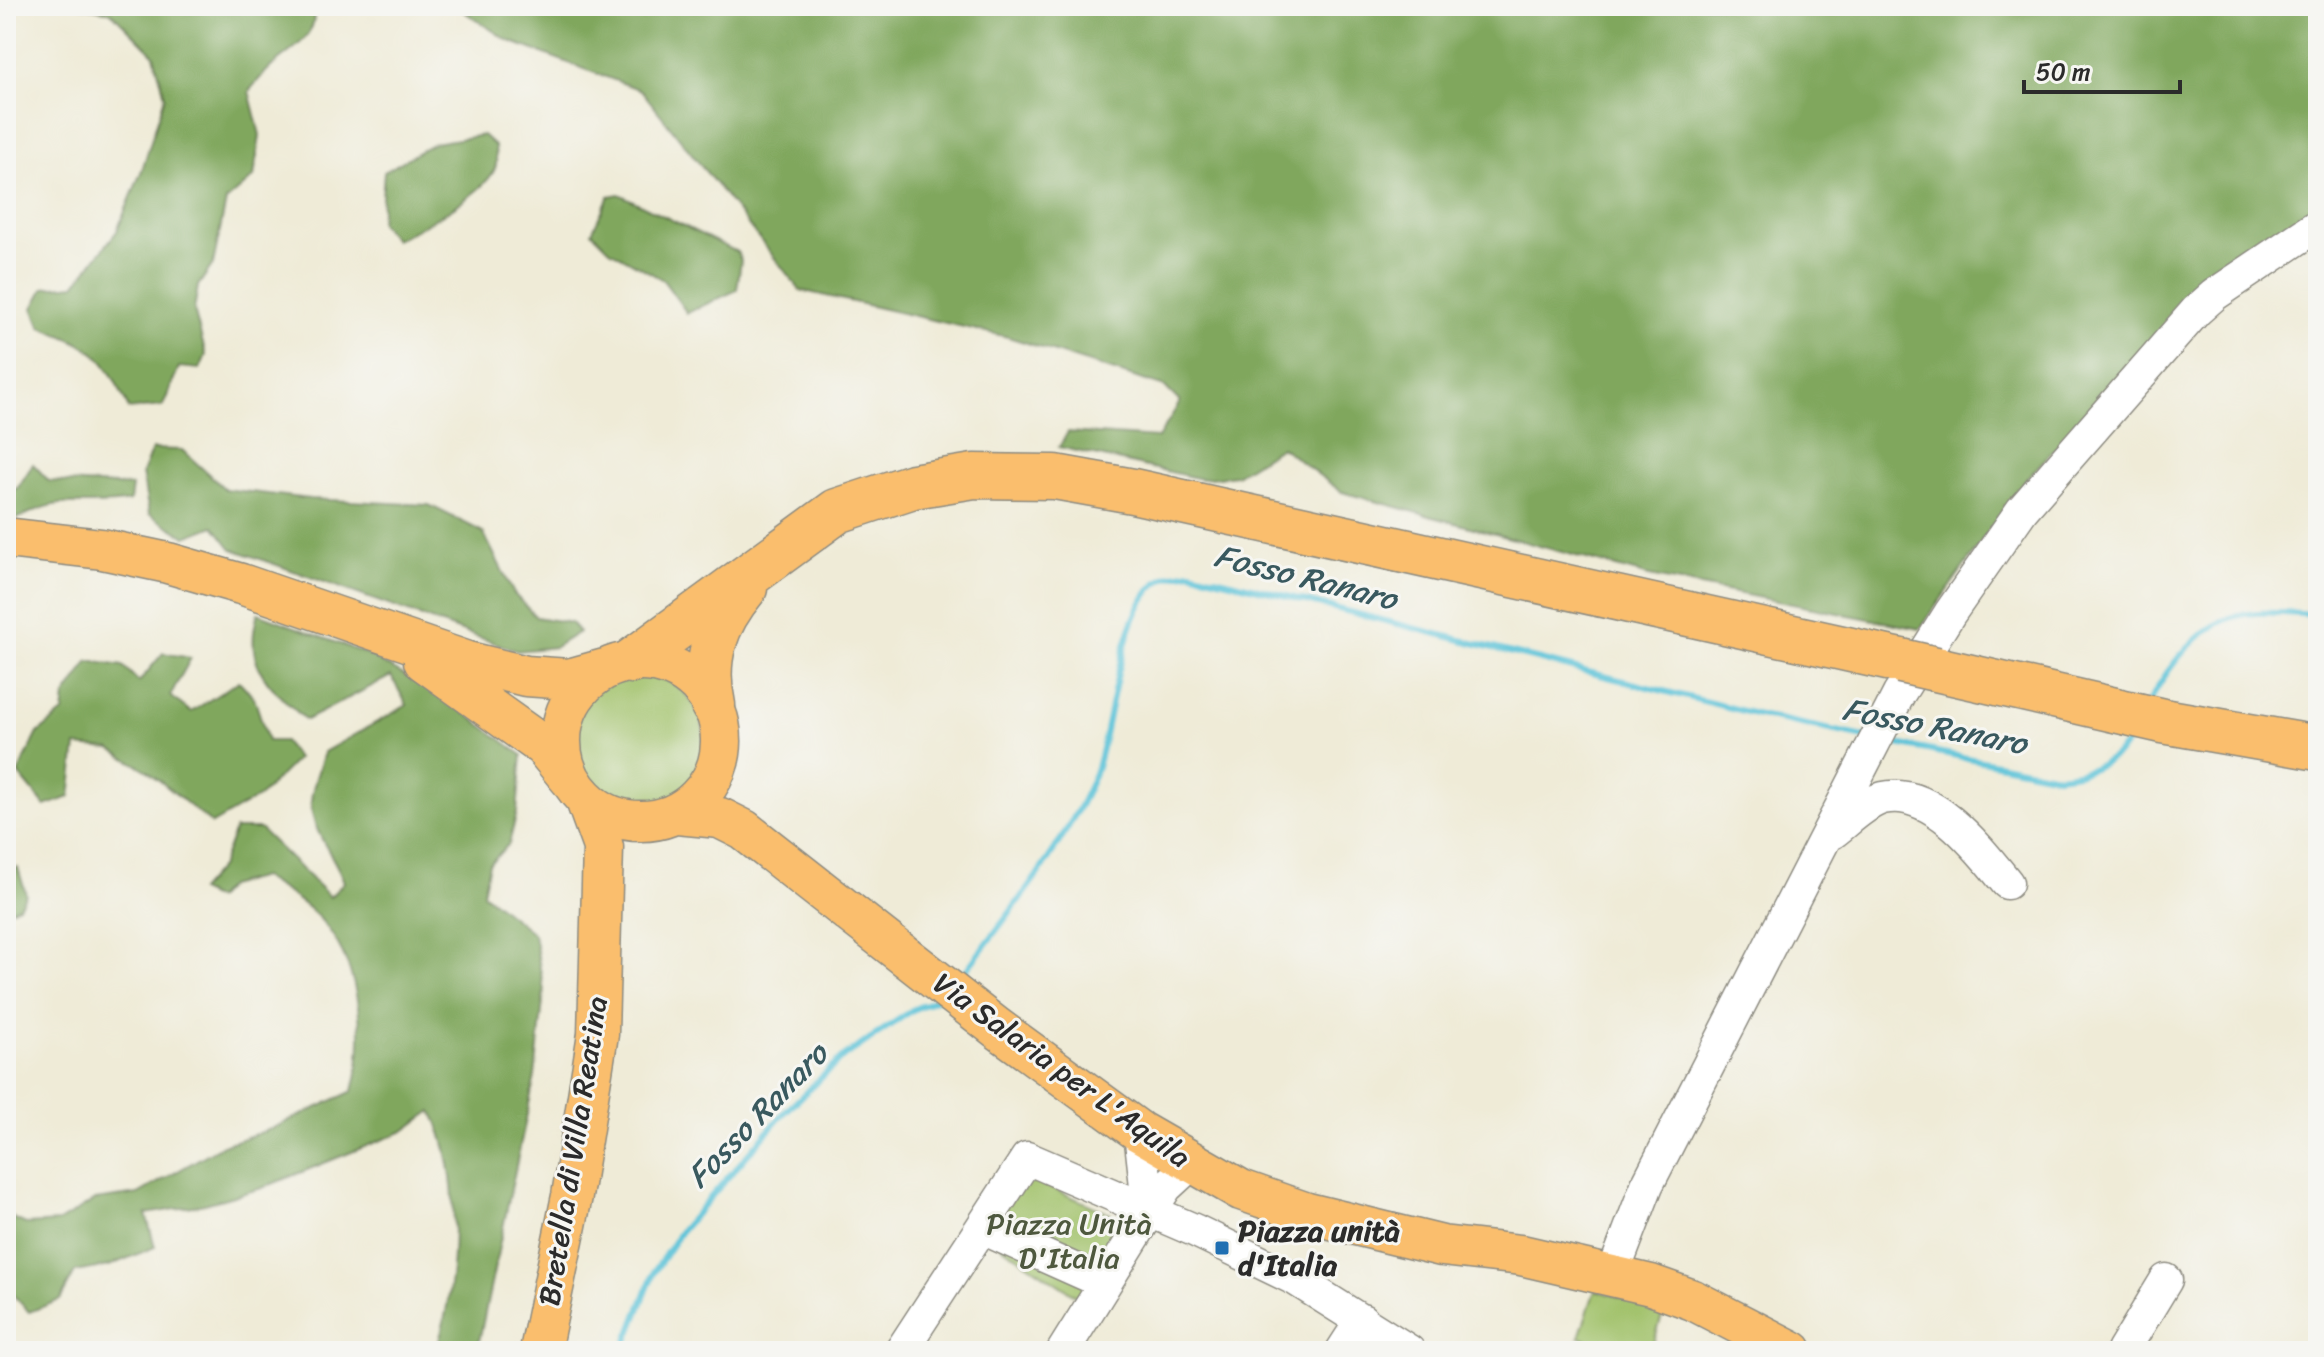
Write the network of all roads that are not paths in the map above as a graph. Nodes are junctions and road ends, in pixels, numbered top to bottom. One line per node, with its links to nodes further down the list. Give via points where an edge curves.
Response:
1 (2318, 225): 11 (street, via 2196,311 2022,510 1892,708)
2 (6, 538): 4 (main road, via 168,563)
3 (762, 568): 5 (highway); 6 (highway, via 741,593 709,651); 7 (highway, via 837,511 913,486 974,476 1055,477 2145,717)
4 (378, 630): 5 (main road, via 526,676 569,679); 9 (main road, via 543,746)
5 (619, 665): 6 (main road, via 657,662 679,670); 9 (main road, via 584,684 569,704 562,742)
6 (713, 705): 8 (main road, via 721,732)
7 (2318, 748)
8 (720, 759): 10 (main road, via 697,800); 12 (main road, Via Salaria per L'Aquila, via 733,802)
9 (578, 789): 10 (main road, via 605,813 627,820); 14 (main road, Bretella di Villa Reatina, via 603,847)
10 (664, 817): 12 (main road, Via Salaria per L'Aquila, via 720,818); 14 (main road, via 620,851)
11 (1826, 837): 13 (street, via 1883,798 1909,800 1951,822); 19 (street, via 1647,1185)
12 (774, 850): 15 (main road, Via Salaria per L'Aquila, via 997,1028)
13 (2007, 883)
14 (601, 903): 23 (main road, Bretella di Villa Reatina, via 598,1034)
15 (1140, 1132): 16 (main road, Via Salaria per L'Aquila); 17 (street)
16 (1191, 1164): 17 (street, via 1166,1187); 19 (main road, Via Salaria per L'Aquila, via 1241,1190 1307,1213 1442,1246)
17 (1149, 1213): 18 (street, via 1027,1158); 21 (street); 22 (street, via 1295,1279)
18 (982, 1228): 21 (street); 24 (street)
19 (1613, 1274): 28 (main road, Via Salaria per L'Aquila, via 1693,1300)
20 (2166, 1280): 29 (street)
21 (1105, 1283): 25 (street)
22 (1362, 1320): 26 (street); 27 (street)
23 (540, 1351)
24 (901, 1351)
25 (1063, 1351)
26 (1342, 1351)
27 (1409, 1351)
28 (1792, 1351)
29 (2123, 1351)

